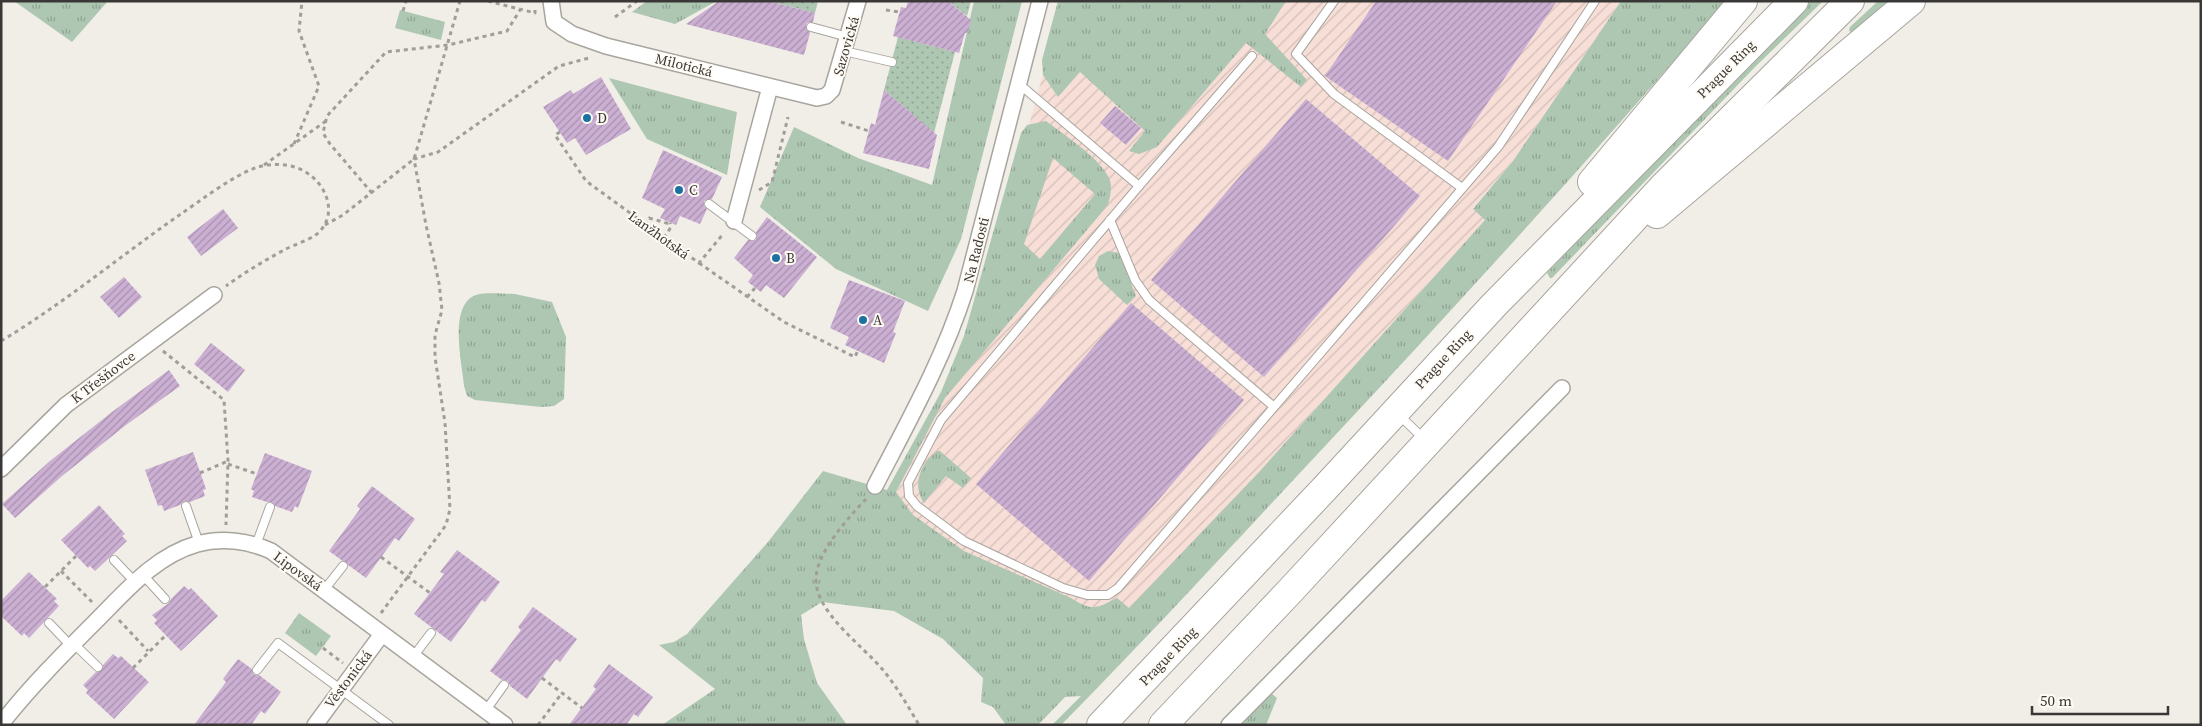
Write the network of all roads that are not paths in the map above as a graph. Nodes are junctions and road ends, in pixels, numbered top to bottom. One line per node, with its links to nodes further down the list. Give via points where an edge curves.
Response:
1 (858, 1): 11 (street, Sazovická)
2 (1040, 1): 14 (street, Na Radosti)
3 (1334, 1): 18 (lane, via 1296,54 1334,94)
4 (1595, 1): 18 (lane, via 1498,147)
5 (1743, 1): 25 (highway, via 1637,126)
6 (1794, 1): 25 (highway, Prague Ring)
7 (1850, 1): 23 (highway, via 1663,187)
8 (1911, 1): 23 (highway)
9 (551, 3): 15 (street, Milotická, via 554,22 572,34 606,46)
10 (811, 27): 11 (lane)
11 (846, 44): 13 (lane); 16 (street, Sazovická)
12 (1252, 56): 17 (lane)
13 (892, 62)
14 (1018, 83): 17 (lane); 31 (street, Na Radosti, via 954,326)
15 (770, 87): 16 (street, Milotická, via 817,98); 21 (street)
16 (832, 90)
17 (1139, 186): 20 (lane)
18 (1462, 188): 27 (lane)
19 (709, 204): 21 (lane)
20 (1110, 220): 27 (lane, via 1135,280 1149,300); 27 (lane, via 941,420 908,483 909,496 917,506 964,541 1063,588 1087,595 1108,595 1118,588)
21 (734, 221): 22 (lane)
22 (752, 236)
23 (1581, 277): 29 (highway)
24 (214, 295): 30 (street, K Třešňovce, via 66,405)
25 (1494, 305): 28 (highway, Prague Ring)
26 (1562, 388): 57 (street)
27 (1273, 406)
28 (1395, 411): 29 (lane); 55 (highway, Prague Ring)
29 (1427, 443): 56 (highway)
30 (1, 469)
31 (875, 486)
32 (186, 506): 34 (lane)
33 (270, 507): 35 (lane)
34 (199, 543): 35 (street, Lipovská, via 226,540); 38 (street, Lipovská, via 166,557)
35 (256, 545): 39 (street, Lipovská, via 271,551)
36 (114, 560): 38 (lane)
37 (342, 566): 39 (lane)
38 (138, 579): 40 (lane); 44 (street, Lipovská)
39 (324, 590): 43 (street, Lipovská)
40 (165, 599)
41 (48, 623): 44 (lane)
42 (431, 633): 45 (lane)
43 (382, 634): 45 (street, Lipovská); 49 (street, Věstonická)
44 (72, 644): 46 (lane); 51 (street, Lipovská)
45 (413, 657): 50 (street, Lipovská)
46 (98, 667)
47 (258, 670): 49 (lane, via 278,643)
48 (504, 686): 50 (lane)
49 (340, 689): 52 (street, Věstonická); 53 (lane)
50 (486, 710): 54 (street, Lipovská)
51 (4, 723)
52 (315, 725)
53 (389, 725)
54 (505, 725)
55 (1101, 725)
56 (1163, 725)
57 (1230, 725)

